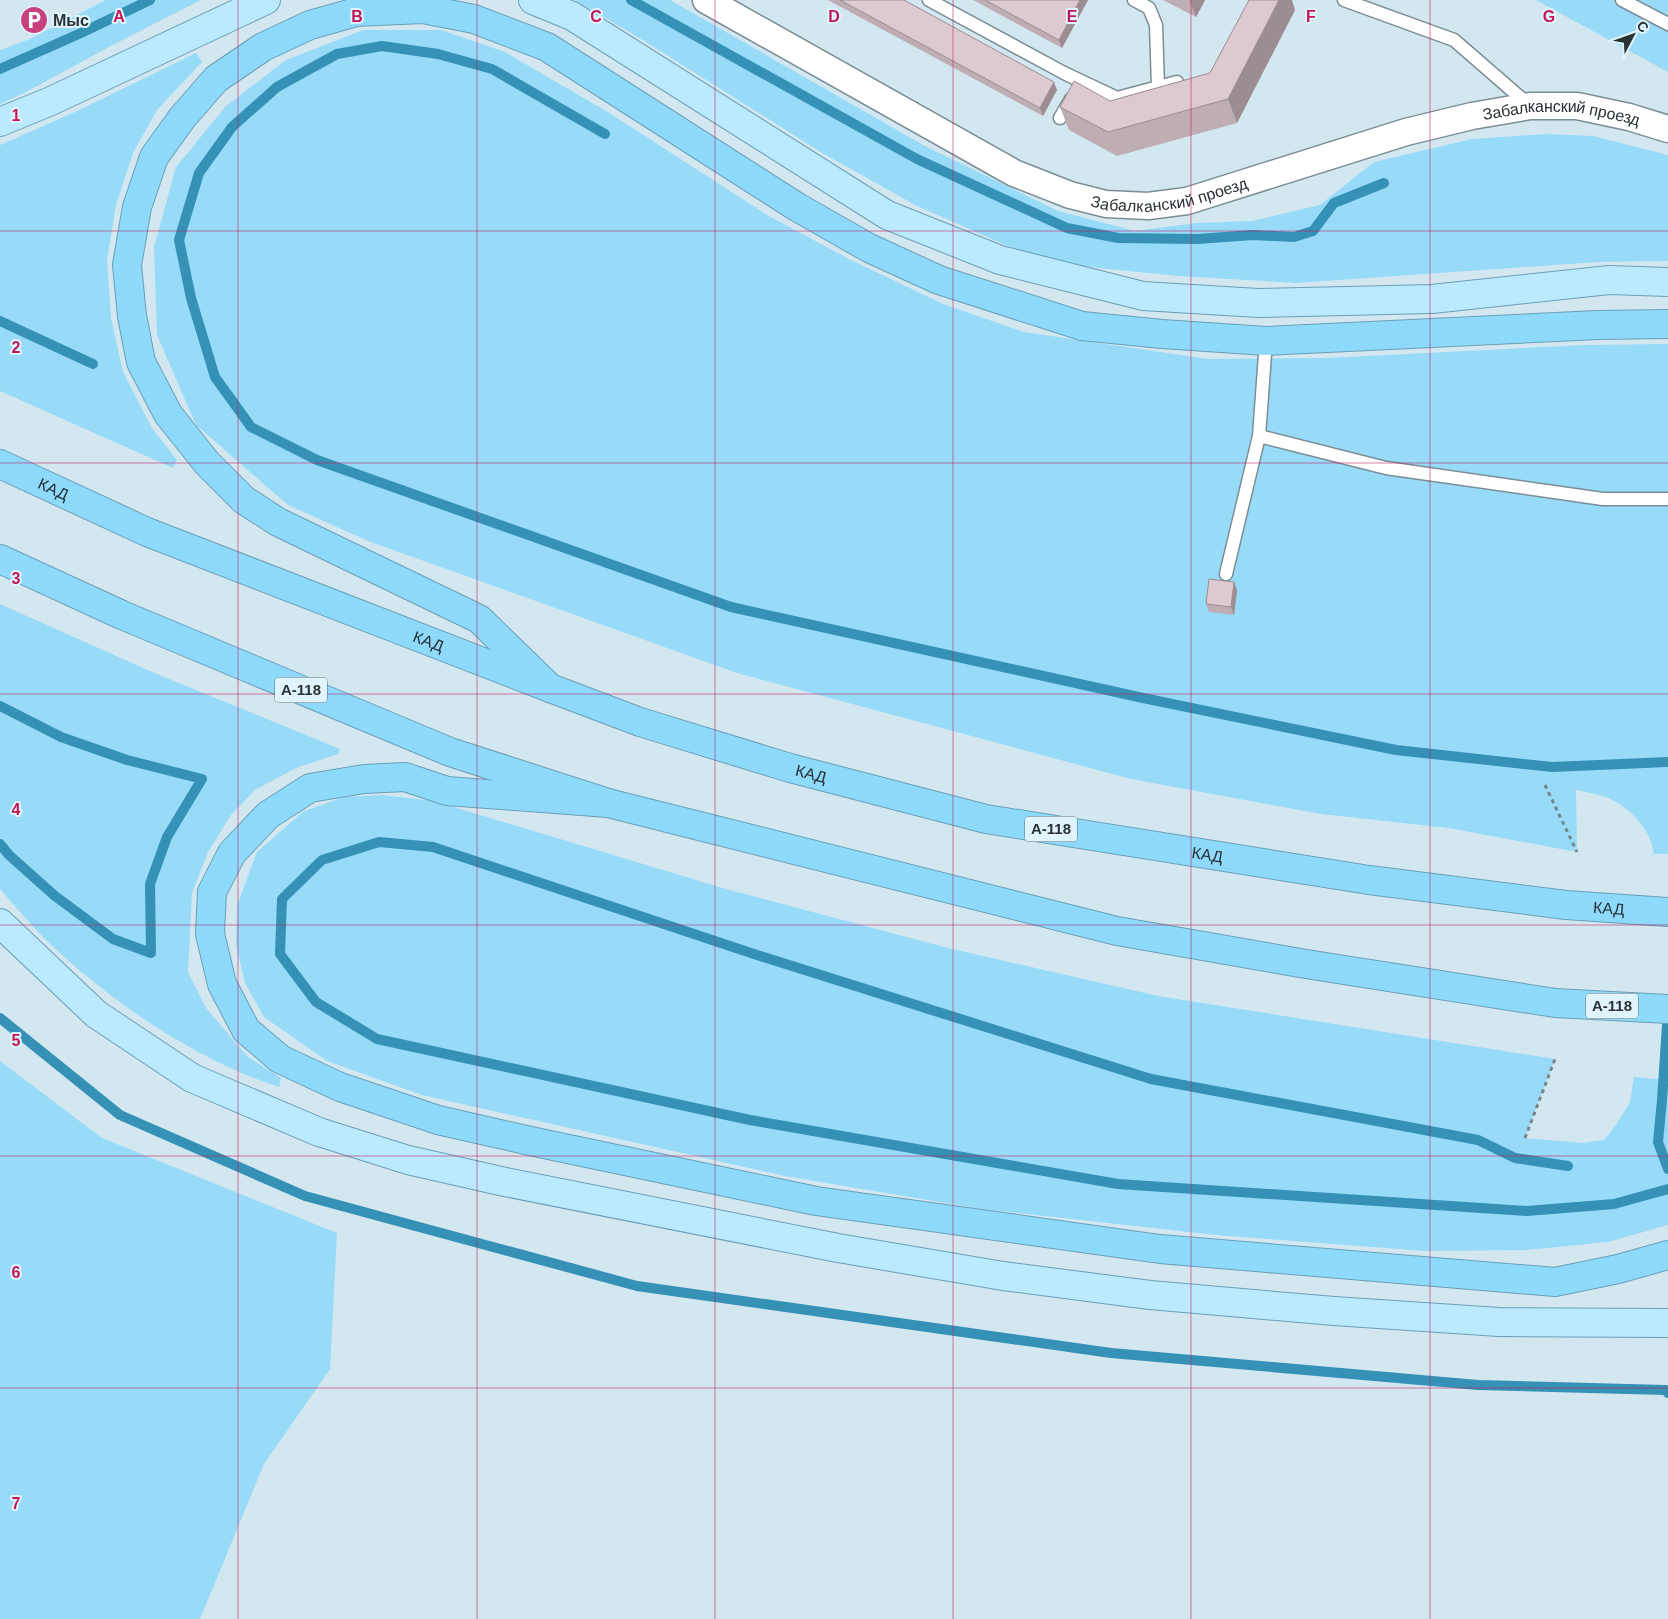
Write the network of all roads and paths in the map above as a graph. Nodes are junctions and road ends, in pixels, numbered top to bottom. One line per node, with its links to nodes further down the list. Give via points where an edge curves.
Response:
1 (266, 0): 14 (main road)
2 (533, 0): 16 (main road, via 572,16 887,214 1000,260 1143,296 1258,303 1432,299 1609,280)
3 (706, 0): 12 (street, Забалканский проезд, via 1014,173 1070,195 1106,204 1148,206 1187,200 1406,132)
4 (929, 0): 10 (lane)
5 (1134, 0): 11 (lane, via 1149,8 1156,25)
6 (1344, 0): 12 (lane, via 1454,40)
7 (1622, 0): 8 (lane)
8 (1668, 24)
9 (1193, 78): 11 (lane)
10 (1080, 81): 11 (lane, via 1117,98); 13 (lane)
11 (1158, 87)
12 (1530, 106): 15 (street, Забалканский проезд, via 1577,106)
13 (1060, 118)
14 (0, 122)
15 (1668, 129)
16 (1668, 282)
17 (1668, 324): 18 (highway)
18 (1266, 341): 19 (lane); 24 (highway, via 1082,326 939,280 869,248 798,207 547,46 474,19 423,9 356,12 310,25 263,47 216,79 182,118 154,158 137,207 127,265 141,362 168,414 206,463 244,500 278,522 479,619)
19 (1259, 436): 21 (lane, via 1386,468 1603,499); 23 (lane)
20 (0, 464): 24 (highway, КАД / А-118, via 147,532)
21 (1668, 499)
22 (0, 559): 26 (highway, А-118, via 122,615 450,752)
23 (1226, 574)
24 (550, 688): 28 (highway, КАД / А-118, via 640,722 790,768 986,819 1369,880 1566,905)
25 (1545, 785): 27 (path)
26 (608, 803): 30 (highway, А-118, via 1117,931 1556,1003); 33 (highway, via 447,791 405,777 364,779 310,788 268,815 232,853 212,892 210,934 222,984 246,1030 280,1059 340,1087 438,1120 816,1200 1160,1249 1555,1282)
27 (1577, 852)
28 (1668, 912)
29 (0, 923): 34 (main road, via 96,1014 192,1078 319,1132 428,1164 838,1248 1003,1276 1130,1293 1499,1322)
30 (1668, 1009)
31 (1555, 1059): 32 (path)
32 (1525, 1138)
33 (1668, 1255)
34 (1668, 1323)

